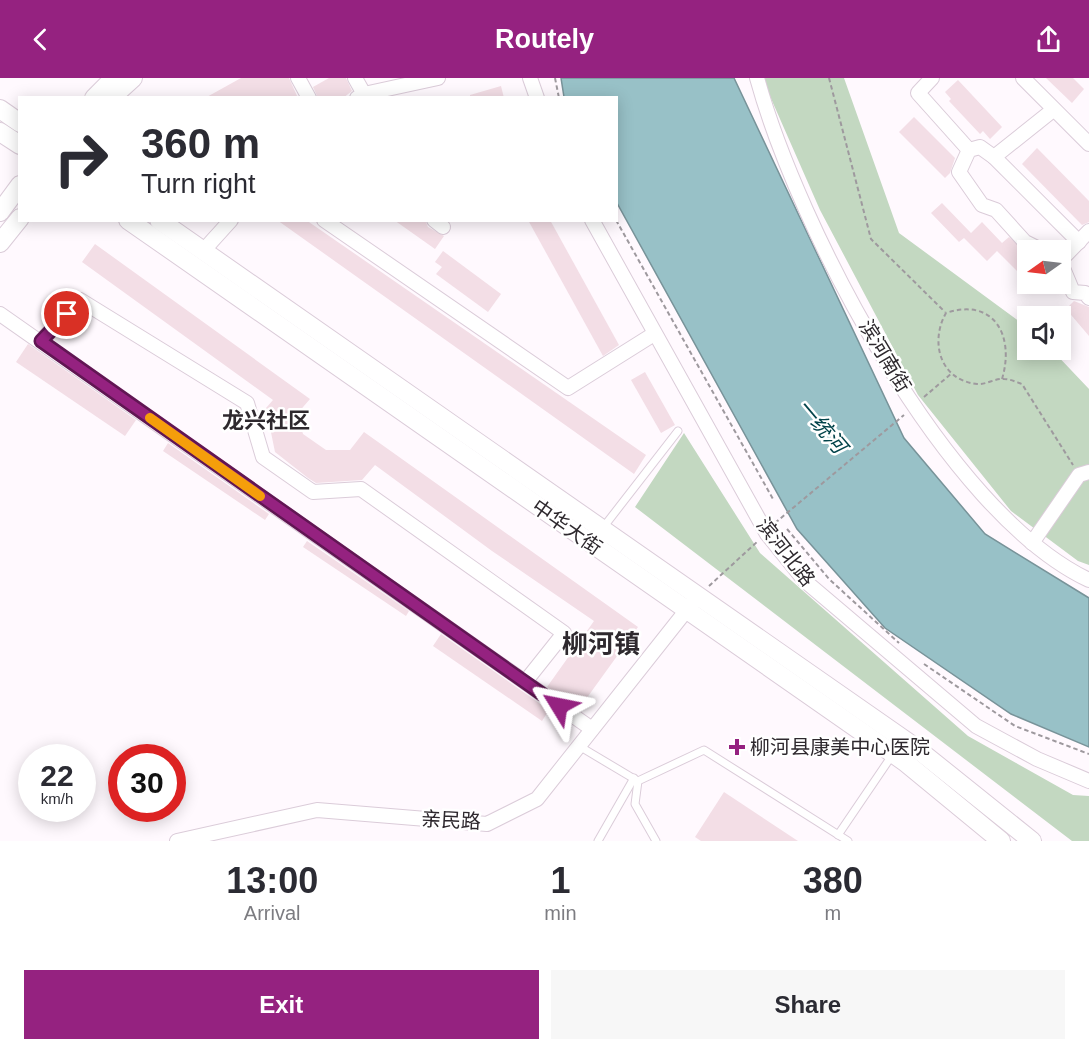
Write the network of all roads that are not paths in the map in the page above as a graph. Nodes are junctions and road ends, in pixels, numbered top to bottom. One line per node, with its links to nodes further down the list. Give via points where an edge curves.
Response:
1 (114, 78): 11 (main road)
2 (133, 78): 12 (main road)
3 (298, 78): 13 (street)
4 (355, 78): 10 (street)
5 (438, 78): 10 (street)
6 (530, 78): 14 (street)
7 (757, 78): 45 (street, 滨河南街, via 803,205 830,263 883,355 965,472 1002,517)
8 (932, 78): 21 (street, via 918,93)
9 (1023, 78): 16 (street)
10 (361, 95)
11 (96, 96)
12 (113, 96)
13 (308, 96)
14 (536, 96)
15 (0, 109): 17 (main road)
16 (1053, 110): 20 (street); 22 (street)
17 (18, 122)
18 (0, 132): 19 (main road)
19 (18, 144)
20 (1089, 144)
21 (969, 150): 22 (street, via 980,147); 32 (street, via 959,172 962,180 982,205 996,210)
22 (994, 157): 33 (street)
23 (18, 188): 24 (main road)
24 (0, 212)
25 (18, 220): 34 (main road)
26 (131, 222): 47 (main road, 中华大街)
27 (162, 222): 36 (main road, 中华大街)
28 (229, 222): 36 (street)
29 (327, 222): 40 (street, via 568,388)
30 (593, 222): 40 (street, 滨河北路)
31 (1089, 231): 33 (street)
32 (1023, 240)
33 (1079, 242): 35 (street)
34 (0, 243)
35 (1071, 250)
36 (202, 251): 44 (main road, 中华大街)
37 (1071, 287): 38 (street, via 1073,292 1085,293)
38 (1089, 298)
39 (0, 314): 41 (street)
40 (654, 334): 53 (street, 滨河北路, via 805,581 976,726)
41 (41, 341): 48 (street); 48 (street, via 80,300 247,403 263,457 313,492 361,489 564,633)
42 (678, 430): 44 (lane)
43 (1084, 474): 45 (street)
44 (602, 529): 47 (main road, 中华大街)
45 (1032, 543): 46 (street, 滨河南街)
46 (1087, 574)
47 (693, 603): 49 (street, 亲民路); 51 (main road, 中华大街); 60 (main road, 中华大街, via 916,748)
48 (525, 682): 49 (street)
49 (592, 729): 50 (street, 亲民路)
50 (579, 746): 52 (lane); 55 (street, 亲民路, via 537,799 487,824 317,810)
51 (893, 754): 54 (lane); 59 (main road, 中华大街)
52 (636, 780): 54 (lane, via 704,750); 56 (lane); 57 (lane, via 635,804)
53 (1089, 781)
54 (838, 835): 58 (lane)
55 (177, 841)
56 (598, 841)
57 (656, 841)
58 (848, 841)
59 (1001, 841)
60 (1032, 841)

